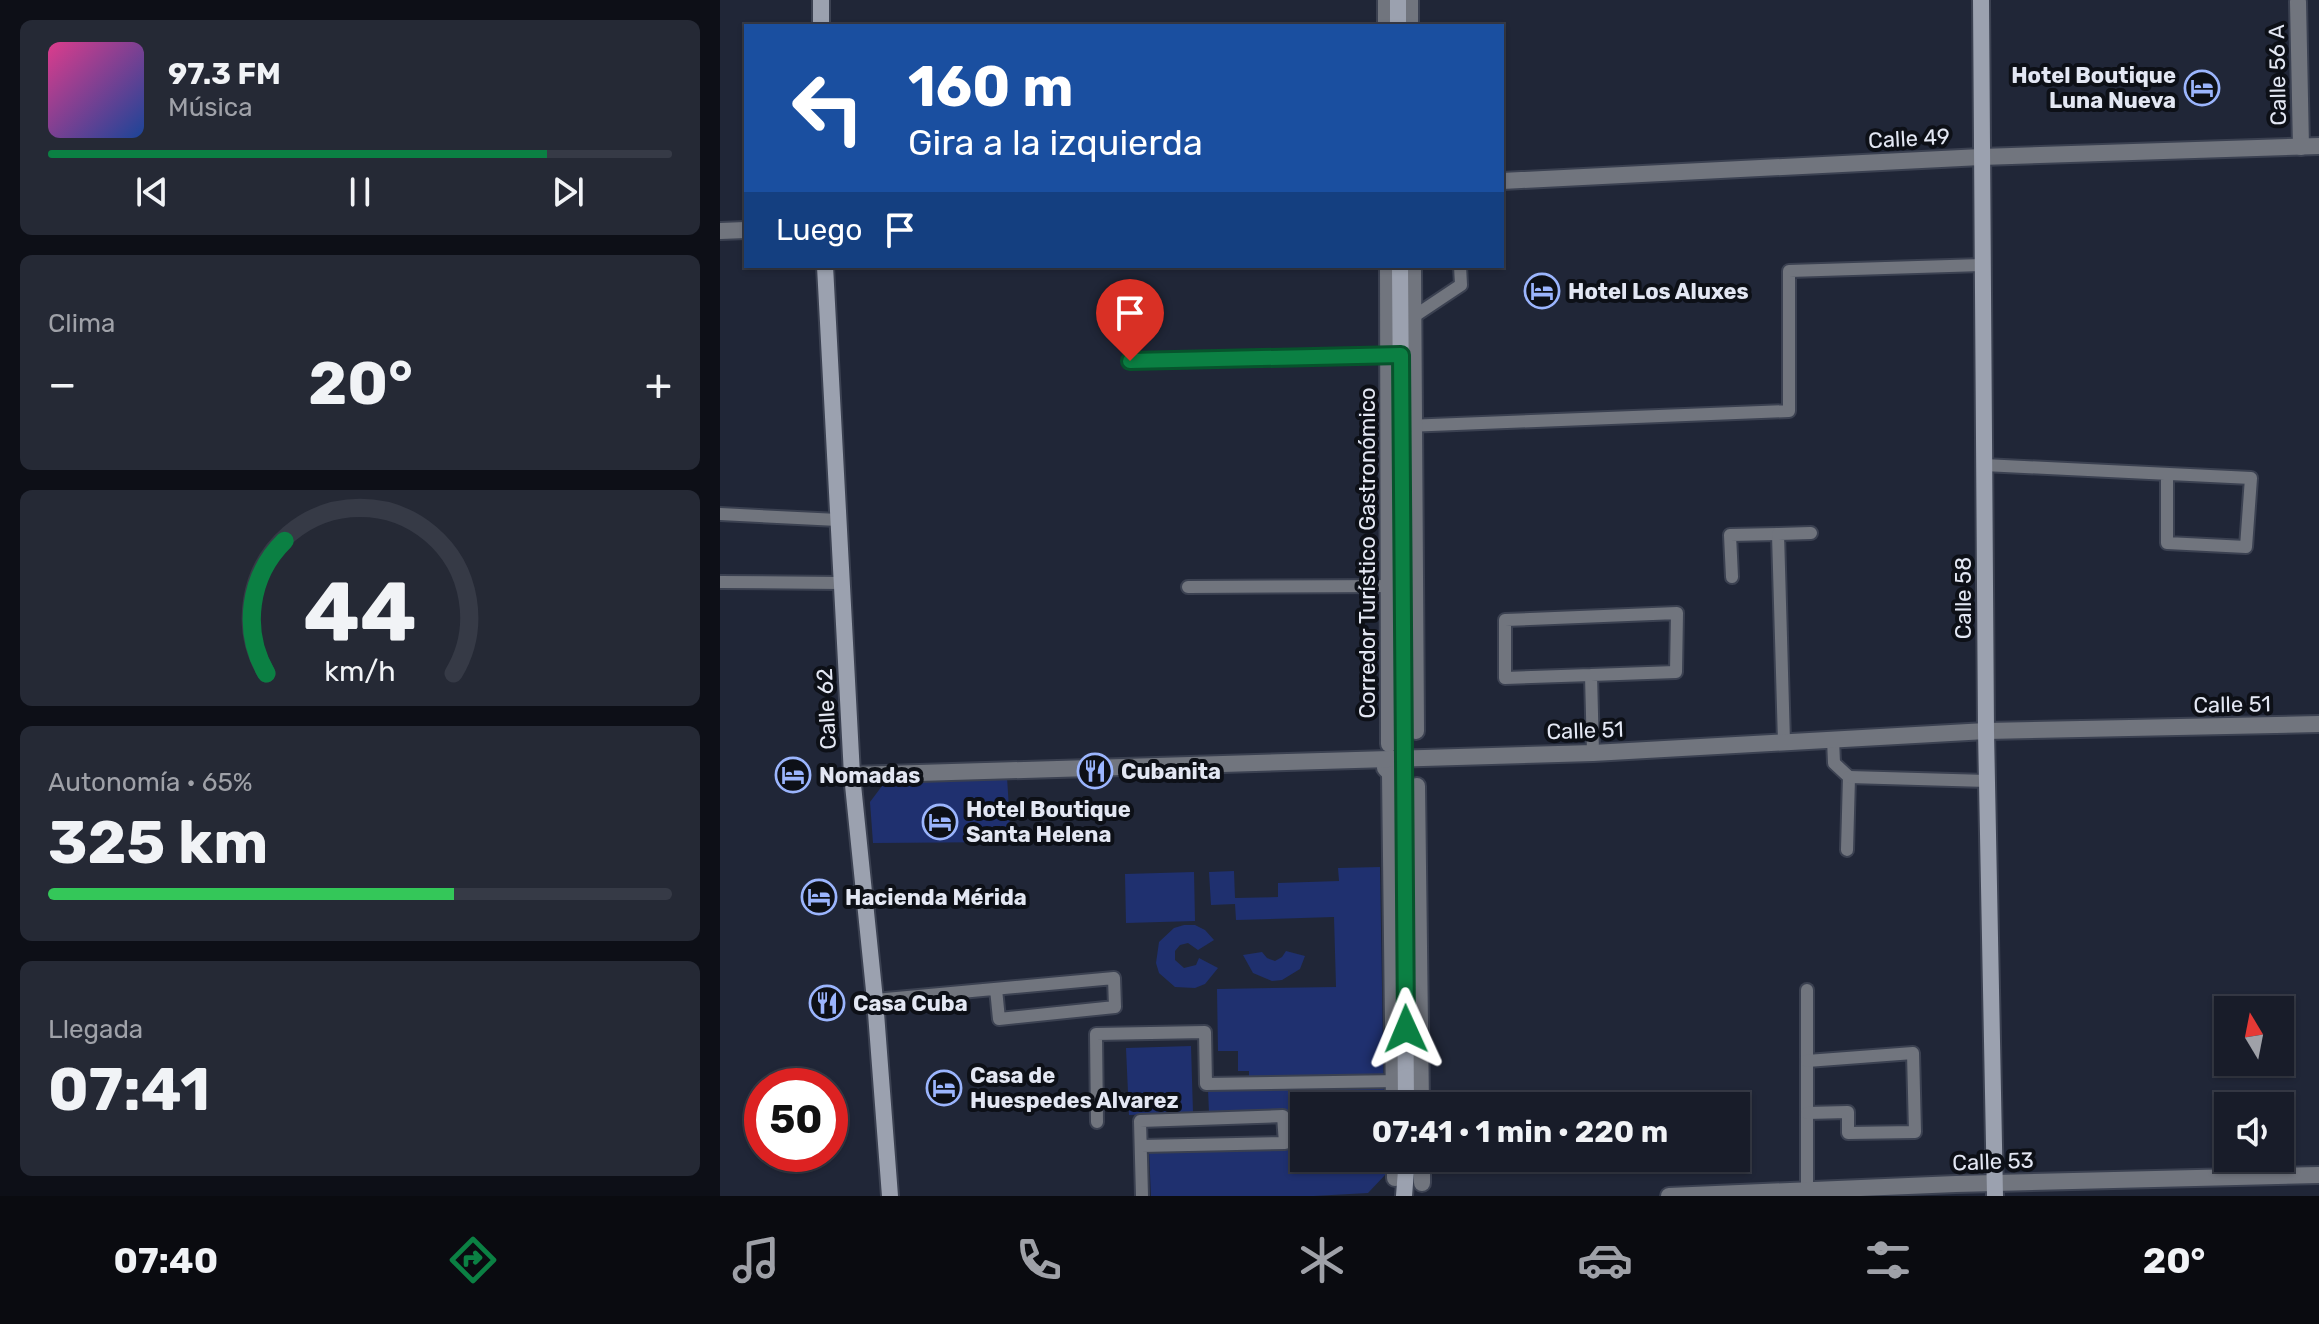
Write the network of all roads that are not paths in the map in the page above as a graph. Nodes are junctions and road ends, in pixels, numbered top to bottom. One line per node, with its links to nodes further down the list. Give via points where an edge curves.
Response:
1 (821, 0): 7 (main road)
2 (1386, 0): 8 (street)
3 (1398, 0): 9 (main road)
4 (1410, 0): 10 (street)
5 (1981, 0): 13 (main road, Calle 58)
6 (2298, 1): 12 (street, Calle 56 A)
7 (821, 24)
8 (1386, 24)
9 (1398, 24)
10 (1410, 24)
11 (2319, 146): 12 (street, Calle 49)
12 (2301, 147): 13 (street, Calle 49)
13 (1981, 157): 14 (street, Calle 49); 17 (main road, Calle 58)
14 (1504, 181)
15 (744, 230): 16 (street)
16 (720, 231)
17 (1982, 265): 26 (lane, via 1789,271 1789,411); 27 (main road, Calle 58)
18 (825, 268): 30 (main road, Calle 62)
19 (1388, 268): 24 (street, Corredor Turístico Gastronómico)
20 (1400, 268): 23 (main road)
21 (1413, 268): 23 (street)
22 (1460, 268): 23 (lane, via 1461,285)
23 (1407, 321): 24 (main road); 26 (street)
24 (1394, 355): 25 (lane); 26 (main road); 36 (street, Corredor Turístico Gastronómico)
25 (1130, 361)
26 (1407, 426): 36 (main road); 40 (street)
27 (1984, 465): 28 (lane); 41 (main road, Calle 58)
28 (2167, 474): 28 (lane, via 2251,478 2246,547 2167,543)
29 (720, 514): 30 (lane)
30 (838, 520): 35 (main road, Calle 62)
31 (1811, 533): 32 (lane)
32 (1778, 534): 33 (lane, via 1730,535); 43 (lane)
33 (1732, 577)
34 (720, 582): 35 (lane)
35 (841, 583): 48 (main road, Calle 62)
36 (1395, 586): 37 (lane); 44 (street, Corredor Turístico Gastronómico); 46 (main road)
37 (1188, 587)
38 (1591, 675): 38 (lane, via 1676,672 1677,613 1505,620 1505,678); 45 (lane)
39 (2319, 724): 41 (street, Calle 51)
40 (1416, 731)
41 (1986, 731): 42 (street, Calle 51); 50 (main road, Calle 58)
42 (1833, 739): 43 (street, Calle 51); 49 (lane, via 1834,763)
43 (1784, 742): 45 (street, Calle 51)
44 (1389, 744)
45 (1593, 753): 46 (street, Calle 51)
46 (1403, 760): 48 (street, Calle 51); 57 (main road)
47 (1385, 768): 57 (street, via 1390,773)
48 (852, 775): 55 (main road, Calle 62)
49 (1849, 777): 50 (lane); 52 (lane)
50 (1987, 781): 71 (main road, Calle 58)
51 (1417, 786): 60 (street)
52 (1847, 850)
53 (996, 989): 53 (lane, via 1114,978 1115,1007 999,1019); 55 (lane)
54 (1807, 990): 56 (lane)
55 (875, 1000): 72 (main road, Calle 62)
56 (1807, 1061): 61 (lane); 61 (lane, via 1913,1053 1915,1132 1848,1133 1848,1112)
57 (1400, 1081): 58 (street); 59 (main road); 62 (lane, via 1206,1084 1205,1032 1096,1034)
58 (1397, 1092)
59 (1403, 1092)
60 (1421, 1092)
61 (1807, 1113): 70 (lane)
62 (1097, 1122)
63 (1141, 1146): 63 (lane, via 1140,1121 1283,1116 1285,1143); 73 (lane)
64 (1395, 1172): 68 (street)
65 (1406, 1172): 74 (main road)
66 (1422, 1172): 69 (street)
67 (2319, 1175): 71 (street, Calle 53)
68 (1395, 1178)
69 (1422, 1183)
70 (1807, 1190): 71 (street, Calle 53); 75 (street, Calle 53)
71 (1995, 1190)
72 (890, 1196)
73 (1142, 1196)
74 (1404, 1196)
75 (1669, 1196)

